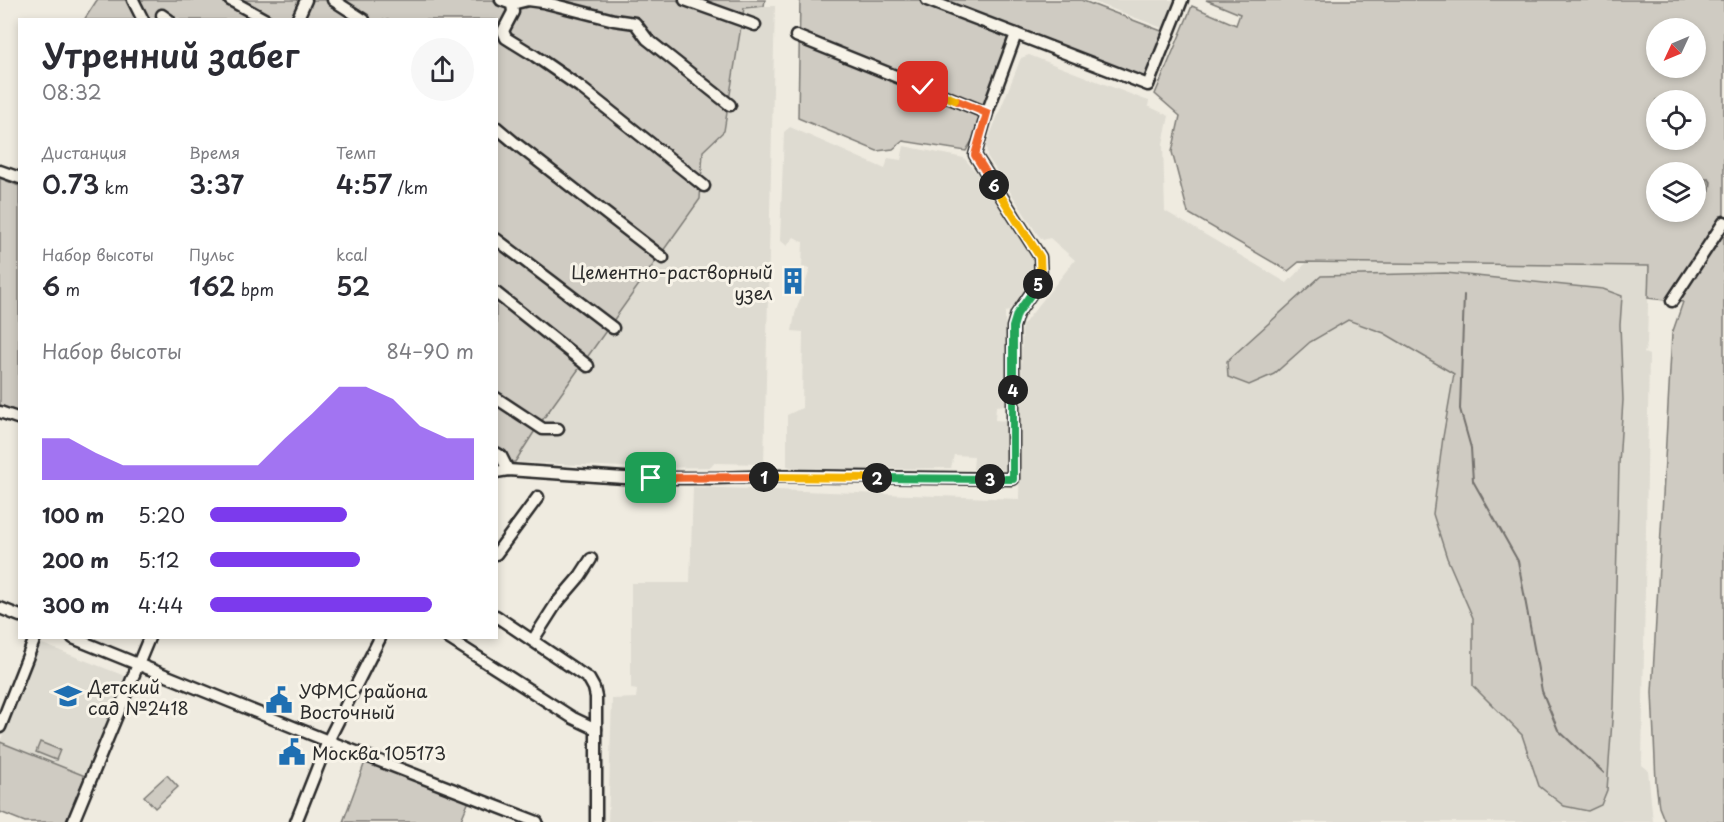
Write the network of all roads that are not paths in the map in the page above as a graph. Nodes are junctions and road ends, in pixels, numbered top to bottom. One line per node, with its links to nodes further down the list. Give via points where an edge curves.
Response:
1 (133, 0): 10 (street)
2 (230, 0): 11 (street)
3 (306, 0): 12 (street)
4 (333, 0): 13 (street)
5 (501, 0): 9 (street)
6 (684, 0): 14 (street)
7 (927, 0): 15 (street)
8 (1182, 0): 15 (street, via 1148,85)
9 (512, 4): 17 (street, via 543,2 635,23 647,39); 22 (street, via 513,12 503,31 506,38 580,87)
10 (142, 18)
11 (262, 18)
12 (298, 18)
13 (361, 18)
14 (754, 25)
15 (1016, 34): 18 (street)
16 (796, 36): 18 (street)
17 (730, 105)
18 (987, 113): 35 (street, via 975,155 1040,257 1041,279 1017,314 1013,327 1013,479 624,478)
19 (498, 129): 25 (street)
20 (0, 171): 21 (street)
21 (18, 177)
22 (704, 186)
23 (1724, 222): 27 (street)
24 (498, 241): 28 (street)
25 (663, 258)
26 (498, 295): 29 (street)
27 (1672, 301)
28 (613, 328)
29 (588, 366)
30 (498, 399): 33 (street, via 543,429)
31 (0, 412): 32 (street)
32 (18, 418)
33 (558, 429)
34 (498, 454): 35 (street)
35 (502, 471)
36 (538, 497): 37 (street)
37 (498, 551)
38 (591, 559): 47 (street)
39 (0, 608): 40 (street)
40 (18, 615)
41 (498, 617): 47 (street)
42 (35, 639): 49 (street)
43 (76, 639): 48 (street)
44 (149, 639): 48 (street)
45 (380, 639): 51 (street)
46 (450, 639): 50 (street)
47 (532, 640): 50 (street, via 589,679 596,697)
48 (138, 664): 51 (street); 52 (street)
49 (0, 727)
50 (596, 729): 55 (street)
51 (328, 741): 53 (street); 54 (street)
52 (73, 822)
53 (296, 822)
54 (537, 822)
55 (596, 822)

